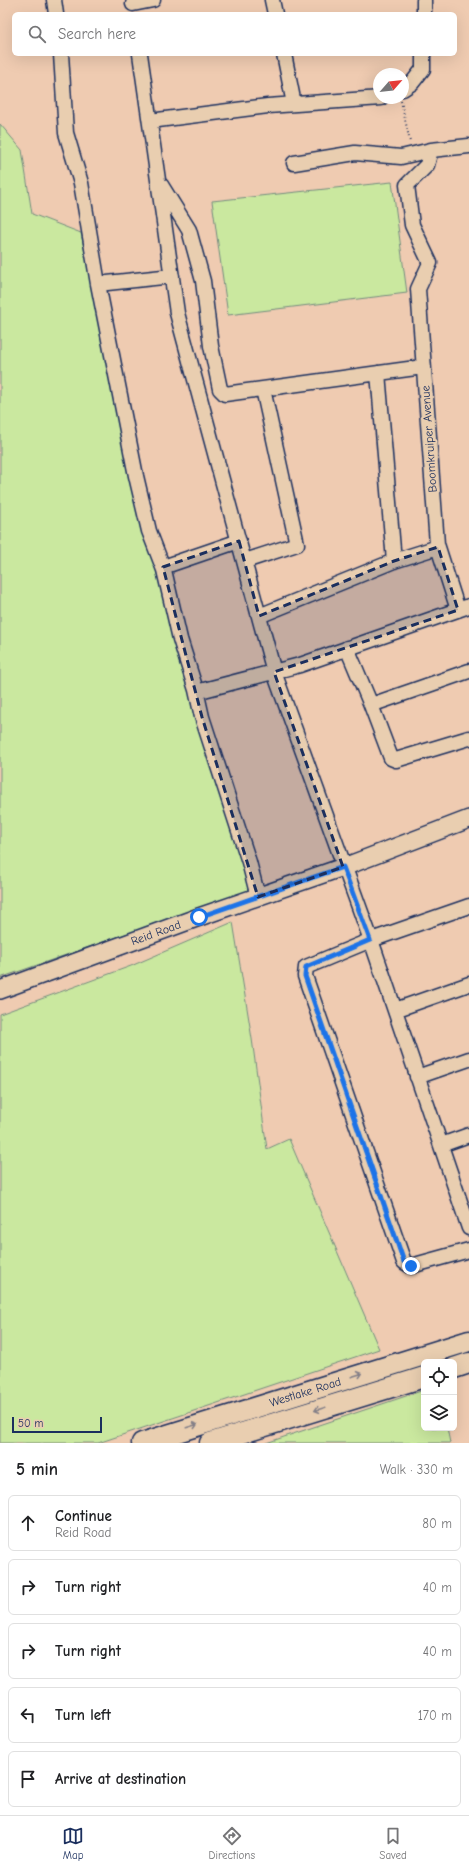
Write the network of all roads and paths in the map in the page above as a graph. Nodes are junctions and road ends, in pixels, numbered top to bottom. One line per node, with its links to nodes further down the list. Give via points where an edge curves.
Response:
1 (54, 0): 6 (street)
2 (153, 0): 5 (street)
3 (272, 0): 7 (street)
4 (424, 0): 8 (street)
5 (133, 6)
6 (56, 12)
7 (275, 12)
8 (424, 12)
9 (61, 56): 24 (street, via 66,133 81,183)
10 (140, 56): 17 (street)
11 (284, 56): 15 (street)
12 (423, 56): 13 (street, via 423,69)
13 (409, 85)
14 (373, 99): 15 (street)
15 (294, 104): 17 (street)
16 (401, 104): 20 (path)
17 (150, 121): 22 (street)
18 (469, 146): 19 (street)
19 (431, 150): 20 (street); 25 (street, via 427,165 408,185 412,224 430,264 418,289)
20 (413, 154): 21 (street, via 401,157 355,153)
21 (294, 163)
22 (158, 179): 23 (street); 27 (street, via 189,230 203,281 211,346 220,389 225,394)
23 (172, 276): 24 (street); 28 (street, via 178,313)
24 (98, 284): 32 (street, via 136,476 149,531)
25 (423, 367): 26 (street); 29 (street)
26 (378, 374): 27 (street); 30 (street)
27 (263, 389): 31 (street, via 297,544)
28 (239, 541): 31 (street); 32 (street)
29 (438, 547): 30 (street); 33 (street)
30 (394, 561): 34 (street)
31 (244, 562): 34 (street)
32 (163, 567): 43 (street, via 202,717)
33 (464, 608): 35 (street)
34 (259, 616): 37 (street)
35 (347, 648): 37 (street); 39 (street)
36 (469, 671): 39 (street)
37 (274, 672): 38 (street); 42 (street)
38 (200, 691)
39 (371, 705): 40 (street, via 391,758 396,760)
40 (469, 738)
41 (469, 819): 42 (street, Reid Road)
42 (343, 867): 43 (street, Reid Road); 45 (street)
43 (258, 897): 47 (street, Reid Road)
44 (469, 906): 45 (street)
45 (370, 940): 48 (street); 55 (street, via 306,967 305,976 404,1262 411,1266)
46 (469, 984): 48 (street)
47 (0, 990)
48 (395, 1010): 50 (street)
49 (469, 1059): 50 (street)
50 (418, 1077): 52 (street)
51 (469, 1135): 52 (street)
52 (440, 1145): 53 (street)
53 (466, 1212): 54 (street)
54 (469, 1228)
55 (469, 1250)
56 (469, 1341): 60 (main road, Westlake Road, one-way to 56)
57 (469, 1363): 58 (main road)
58 (457, 1367)
59 (421, 1378): 61 (main road, Westlake Road, one-way to 61)
60 (142, 1443)
61 (210, 1443)

